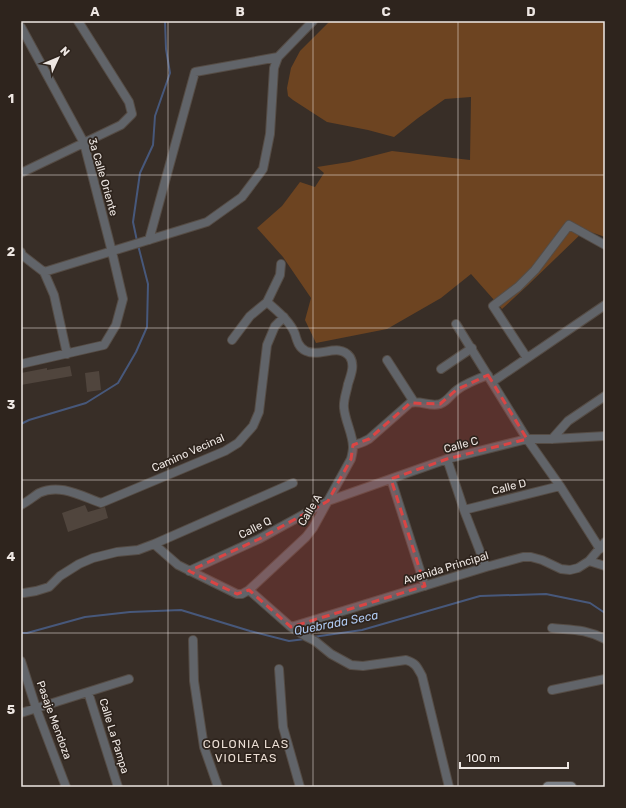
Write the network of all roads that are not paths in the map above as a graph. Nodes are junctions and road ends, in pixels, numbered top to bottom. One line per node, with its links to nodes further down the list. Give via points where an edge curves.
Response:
1 (78, 21): 5 (street, via 129,102 132,114 121,126)
2 (313, 21): 4 (street)
3 (21, 27): 5 (street, 3a Calle Oriente)
4 (278, 57): 7 (street, via 274,68 270,134 263,169 242,197 207,222); 7 (street, via 195,72)
5 (84, 143): 6 (street); 10 (street, 3a Calle Oriente)
6 (21, 173)
7 (149, 240): 10 (street)
8 (605, 245): 20 (street, via 569,225 535,270 493,306)
9 (21, 252): 12 (street)
10 (112, 252): 12 (street); 19 (street, 3a Calle Oriente, via 123,299 116,325 104,346)
11 (281, 264): 13 (street, via 280,276)
12 (44, 272): 19 (street, via 54,295)
13 (267, 302): 15 (street); 17 (street, via 250,316)
14 (605, 305): 20 (street)
15 (284, 317): 30 (street, via 299,346 306,351 314,353 338,350 350,357 352,368 344,407); 36 (street, Camino Vecinal, via 276,326 267,345 259,412 253,426 238,442 224,451 101,504 64,489 53,489 40,493)
16 (456, 324): 18 (street, Avenida Principal)
17 (232, 340)
18 (472, 348): 23 (street); 24 (street, Avenida Principal)
19 (67, 354): 22 (street, 3a Calle Oriente)
20 (527, 358): 24 (street)
21 (387, 360): 26 (street)
22 (21, 364)
23 (441, 369)
24 (490, 378): 26 (street, via 476,379 456,390 440,404); 28 (street, Avenida Principal)
25 (605, 396): 29 (street, via 568,421)
26 (414, 402): 30 (street, via 404,407 365,442)
27 (605, 436): 29 (street, Calle C)
28 (527, 439): 29 (street, Calle C); 31 (street, Calle C); 34 (street, Avenida Principal)
29 (552, 439)
30 (353, 444): 35 (street, Calle A, via 351,459)
31 (447, 459): 32 (street, Calle C); 37 (street)
32 (391, 479): 35 (street, Calle C); 44 (street)
33 (293, 483): 38 (street)
34 (560, 486): 37 (street, Calle D); 39 (street, Avenida Principal)
35 (328, 501): 43 (street, Calle Q, via 259,539); 45 (street, Calle A, via 306,537)
36 (21, 506)
37 (464, 510): 42 (street)
38 (154, 544): 43 (street); 46 (street, via 138,550 93,558 60,576 48,587)
39 (603, 546): 40 (street, Avenida Principal)
40 (589, 561): 41 (street); 42 (street, Avenida Principal, via 570,570 532,557)
41 (605, 566)
42 (486, 567): 44 (street, Avenida Principal)
43 (189, 571): 45 (street, via 237,594)
44 (425, 586): 47 (street, Avenida Principal)
45 (249, 590): 47 (street)
46 (21, 593)
47 (291, 627): 63 (street, via 351,665 363,666 406,660 412,662 422,676)
48 (552, 628): 49 (street, via 583,630)
49 (605, 639)
50 (193, 640): 61 (street, via 194,681 204,747)
51 (22, 661): 57 (street, Pasaje Mendoza)
52 (279, 668): 62 (street, via 283,727)
53 (129, 679): 56 (street)
54 (605, 679): 55 (street)
55 (552, 690)
56 (88, 692): 57 (street); 60 (street, Calle La Pampa)
57 (36, 708): 58 (street); 59 (street, Pasaje Mendoza)
58 (21, 713)
59 (66, 787)
60 (118, 787)
61 (218, 787)
62 (300, 787)
63 (449, 787)
64 (548, 787): 65 (main road)
65 (571, 787)

